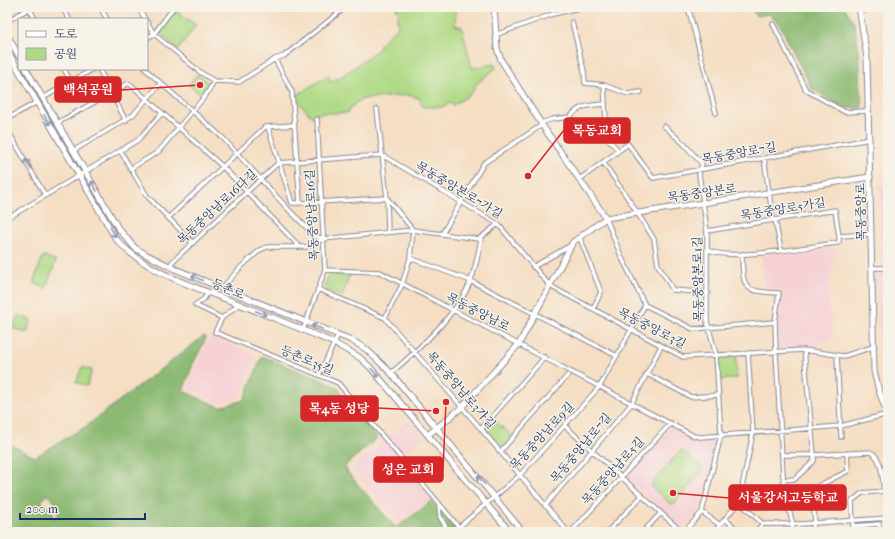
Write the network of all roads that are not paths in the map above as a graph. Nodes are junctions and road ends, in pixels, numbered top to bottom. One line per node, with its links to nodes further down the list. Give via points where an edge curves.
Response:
1 (62, 7): 12 (street)
2 (100, 7): 13 (street)
3 (138, 7): 14 (street)
4 (174, 7): 19 (street)
5 (345, 7): 25 (street, via 294,49)
6 (494, 7): 21 (main road)
7 (583, 7): 21 (street, via 552,14)
8 (688, 7): 47 (street)
9 (859, 7): 45 (main road, 목동중앙로, via 867,58)
10 (30, 8): 11 (street); 15 (street)
11 (35, 18)
12 (68, 18)
13 (106, 18)
14 (145, 18)
15 (7, 21)
16 (572, 22): 36 (street, via 585,83)
17 (148, 24): 19 (street)
18 (774, 24): 45 (street, via 806,90 845,112)
19 (154, 34): 22 (street); 33 (street)
20 (7, 35): 24 (main road)
21 (495, 35): 52 (main road, via 502,60)
22 (148, 37)
23 (7, 50): 26 (main road, 등촌로)
24 (18, 54)
25 (275, 59): 33 (street, via 239,82); 53 (street, via 292,92)
26 (18, 69)
27 (19, 70): 41 (main road, 등촌로)
28 (27, 70): 39 (main road, 등촌로)
29 (65, 70): 34 (street)
30 (91, 70): 34 (street)
31 (100, 70): 38 (street)
32 (146, 70): 35 (street)
33 (214, 81): 44 (street)
34 (71, 82): 39 (street)
35 (161, 83): 40 (street); 44 (street)
36 (604, 85): 37 (street, via 628,94); 42 (street)
37 (641, 92)
38 (112, 93): 40 (street, via 129,84); 50 (street); 51 (street)
39 (43, 98): 51 (main road, 등촌로)
40 (146, 100): 46 (street); 50 (street)
41 (37, 102): 48 (street); 73 (main road, 등촌로, one-way to 73)
42 (605, 104): 52 (street, via 587,106 575,110 570,117); 59 (street, via 607,138)
43 (377, 109): 63 (street)
44 (193, 110): 55 (street); 62 (street)
45 (869, 111): 58 (main road, 목동중앙로)
46 (162, 113): 55 (street); 61 (street, via 143,136)
47 (716, 113)
48 (7, 119)
49 (317, 119): 65 (street, 목동중앙남로16길)
50 (126, 120): 60 (street)
51 (57, 123): 60 (main road, 등촌로)
52 (541, 124): 76 (main road); 82 (street, via 484,163)
53 (294, 125): 56 (street); 66 (street)
54 (664, 126): 71 (street, via 694,154 702,164)
55 (179, 127): 69 (street); 70 (street, via 158,152)
56 (268, 127): 62 (street); 68 (street)
57 (7, 128): 79 (street, one-way to 57)
58 (870, 139): 64 (street, 목동중앙로7길); 74 (main road, 목동중앙로)
59 (618, 150): 67 (street); 71 (street, 목동중앙로7길, via 628,144 653,178)
60 (73, 151): 72 (main road, 등촌로)
61 (121, 152): 70 (street); 72 (street)
62 (237, 153): 69 (street); 75 (street)
63 (382, 155): 65 (street); 80 (street); 82 (street, 목동중앙본로7가길)
64 (764, 158): 71 (street, 목동중앙로7길); 78 (street)
65 (318, 160): 66 (street); 81 (street, 목동중앙남로16길)
66 (297, 161): 68 (street); 83 (street)
67 (603, 162): 76 (street); 85 (street)
68 (278, 163): 75 (street, 목동중앙남로16다길); 83 (street, via 292,203)
69 (223, 167): 77 (street); 87 (street)
70 (130, 169): 87 (street, via 147,196)
71 (701, 169): 84 (street, 목동중앙본로1길, via 699,174)
72 (86, 172): 73 (street); 107 (main road, 등촌로, one-way to 72, via 143,254 126,239)
73 (79, 176): 79 (street); 117 (main road, 등촌로, one-way to 117, via 116,239 124,248 152,267)
74 (870, 177): 78 (main road, 목동중앙본로); 95 (main road, 목동중앙로)
75 (261, 179): 77 (street, 목동중앙남로16다길); 98 (street, via 316,236)
76 (580, 179): 88 (main road)
77 (247, 192): 100 (street, 목동중앙남로16다길); 102 (street)
78 (769, 193): 84 (main road, 목동중앙본로); 89 (street)
79 (45, 195): 86 (street)
80 (387, 198): 81 (street); 91 (street); 93 (street)
81 (321, 201): 83 (street); 98 (street, 목동중앙남로16길)
82 (461, 202): 90 (street, 목동중앙본로7가길); 94 (street)
83 (300, 203)
84 (703, 203): 85 (main road, 목동중앙본로); 92 (street, 목동중앙본로1길)
85 (638, 212): 88 (main road, 목동중앙본로); 118 (street, via 654,239 658,264 673,290)
86 (7, 217)
87 (168, 218): 100 (street)
88 (606, 218): 97 (main road); 120 (street)
89 (774, 220): 92 (street, 목동중앙로5가길); 96 (street, 목동중앙로5가길, via 835,210); 104 (street)
90 (498, 224): 99 (street); 108 (street, 목동중앙본로7가길)
91 (414, 230): 93 (street); 94 (street); 106 (street)
92 (707, 231): 103 (street, 목동중앙본로1길)
93 (388, 232): 98 (street)
94 (442, 234): 99 (street)
95 (871, 234): 96 (street); 109 (main road, 목동중앙로)
96 (839, 236): 104 (street, via 837,243)
97 (580, 238): 101 (main road); 121 (street, via 601,292)
98 (323, 239): 102 (street); 111 (street, 목동중앙남로16길)
99 (479, 239): 112 (street, via 481,240)
100 (193, 243): 107 (street, 목동중앙남로16다길)
101 (572, 244): 108 (street); 114 (main road)
102 (300, 247): 115 (street, via 267,247 260,250)
103 (708, 250): 105 (street, via 716,254); 118 (street, 목동중앙본로1길)
104 (781, 250): 105 (street)
105 (742, 254): 127 (street, via 742,278 746,285 754,292 779,293)
106 (410, 258): 112 (street); 113 (street)
107 (170, 266): 115 (main road, 등촌로, one-way to 107)
108 (533, 266): 114 (street, 목동중앙본로7가길)
109 (872, 268): 110 (street); 135 (main road, 목동중앙로)
110 (888, 268)
111 (325, 270): 113 (street, 목동중앙남로, via 380,272); 116 (street, 목동중앙남로16길)
112 (471, 281): 122 (street); 123 (street)
113 (403, 283): 122 (street, 목동중앙남로); 125 (street)
114 (550, 286): 121 (street, 목동중앙로3길); 123 (main road)
115 (222, 288): 126 (main road, 등촌로)
116 (318, 289): 125 (street, 목동중앙남로3가길); 126 (street, 목동중앙남로16길)
117 (208, 292): 119 (main road, 등촌로); 124 (street, via 204,299 195,305)
118 (708, 293): 128 (street, 목동중앙본로1길)
119 (239, 304): 124 (street); 129 (main road, 등촌로, one-way to 129)
120 (645, 305): 128 (street, via 693,329); 130 (street, 목동중앙남로9길)
121 (593, 309): 130 (street, 목동중앙로3길)
122 (454, 310): 133 (street, 목동중앙남로); 138 (street)
123 (535, 314): 133 (main road); 142 (street)
124 (222, 318): 146 (street, 등촌로35길, via 215,332)
125 (385, 318): 138 (street, 목동중앙남로3가길)
126 (306, 322): 129 (street, 목동중앙남로16길); 131 (main road, 등촌로, one-way to 126)
127 (775, 322): 128 (street); 137 (street)
128 (708, 327): 140 (street, 목동중앙본로1길)
129 (302, 330): 132 (main road, 등촌로)
130 (631, 330): 134 (street, 목동중앙로3길); 142 (street, 목동중앙남로9길)
131 (338, 335): 132 (street); 144 (main road, 등촌로, via 366,350)
132 (334, 343): 146 (street); 161 (main road, 등촌로, one-way to 161, via 359,357 370,367)
133 (519, 344): 143 (street, 목동중앙남로); 151 (main road)
134 (661, 346): 140 (street, 목동중앙로3길, via 683,356); 145 (street)
135 (873, 347): 141 (street, 목동중앙로3길, via 848,356); 152 (main road, 목동중앙로, via 874,371)
136 (804, 350): 137 (street, 목동중앙로3길); 141 (street, 목동중앙로3길); 156 (street)
137 (776, 352): 139 (street, 목동중앙로3길); 159 (street)
138 (415, 353): 144 (street); 151 (street, 목동중앙남로3가길)
139 (748, 353): 140 (street, 목동중앙로3길); 160 (street)
140 (716, 354): 149 (street, 목동중앙본로1길)
141 (837, 355): 154 (street)
142 (617, 356): 148 (street, 목동중앙남로9길)
143 (545, 357): 148 (street, 목동중앙남로); 158 (street)
144 (391, 373): 157 (main road, 등촌로)
145 (647, 374): 149 (street, via 691,397); 150 (street)
146 (319, 375): 178 (street, 등촌로35길, via 338,383)
147 (568, 375): 164 (street)
148 (600, 386): 150 (street, 목동중앙남로); 155 (street, 목동중앙남로9길)
149 (719, 395): 162 (street, 목동중앙본로1길)
150 (632, 403): 153 (street, 목동중앙남로); 165 (street, 목동중앙남로7길)
151 (462, 406): 157 (main road); 158 (street, 목동중앙남로3가길)
152 (888, 414): 154 (street, 목동중앙남로)
153 (671, 423): 162 (street, 목동중앙남로, via 694,436); 170 (street, 목동중앙남로5길)
154 (841, 426): 156 (street, 목동중앙남로); 163 (street)
155 (566, 427): 165 (street); 169 (street, 목동중앙남로9길)
156 (812, 428): 159 (street, 목동중앙남로); 167 (street)
157 (437, 429): 161 (main road); 176 (main road, 등촌로, one-way to 157)
158 (481, 429): 164 (street, 목동중앙남로3가길)
159 (781, 431): 160 (street, 목동중앙남로); 168 (street)
160 (753, 433): 162 (street, 목동중앙남로); 177 (street)
161 (428, 435): 179 (main road, 등촌로)
162 (721, 435): 181 (street, 목동중앙본로1길)
163 (841, 437)
164 (500, 452): 169 (street, 목동중앙남로3가길)
165 (593, 452): 170 (street); 180 (street, 목동중앙남로7길)
166 (846, 453): 167 (street); 173 (street, via 848,471); 174 (street, via 875,454 879,459)
167 (814, 455): 168 (street); 171 (street, via 814,461 795,479)
168 (782, 456): 171 (street)
169 (520, 475): 176 (street, 목동중앙남로9길); 180 (street, 목동중앙남로3가길)
170 (621, 477): 175 (street); 195 (street, 목동중앙남로5길)
171 (784, 480): 172 (street)
172 (784, 488): 173 (street); 188 (street)
173 (812, 488): 186 (street)
174 (886, 491): 185 (street, via 858,495 852,501)
175 (642, 496): 182 (street); 196 (street)
176 (495, 497): 179 (street); 194 (main road, 등촌로)
177 (739, 502): 184 (street); 187 (street)
178 (439, 504): 190 (street, 등촌로35길); 191 (street, via 440,517)
179 (487, 504): 190 (street); 193 (main road, 등촌로)
180 (545, 506): 195 (street, 목동중앙남로3가길)
181 (702, 512): 189 (street); 198 (street)
182 (661, 513): 197 (street); 198 (street)
183 (888, 518): 185 (street)
184 (725, 519): 189 (street); 200 (street)
185 (853, 520): 186 (street); 204 (street, via 853,526 879,524)
186 (814, 523): 188 (street); 203 (street)
187 (763, 524): 188 (street); 201 (street)
188 (793, 524): 202 (street)
189 (720, 525): 199 (street)
190 (459, 527): 192 (street, 등촌로35길)
191 (449, 532)
192 (463, 532)
193 (510, 532)
194 (523, 532)
195 (569, 532)
196 (607, 532)
197 (643, 532)
198 (683, 532)
199 (714, 532)
200 (740, 532)
201 (755, 532)
202 (792, 532)
203 (814, 532)
204 (880, 532)

